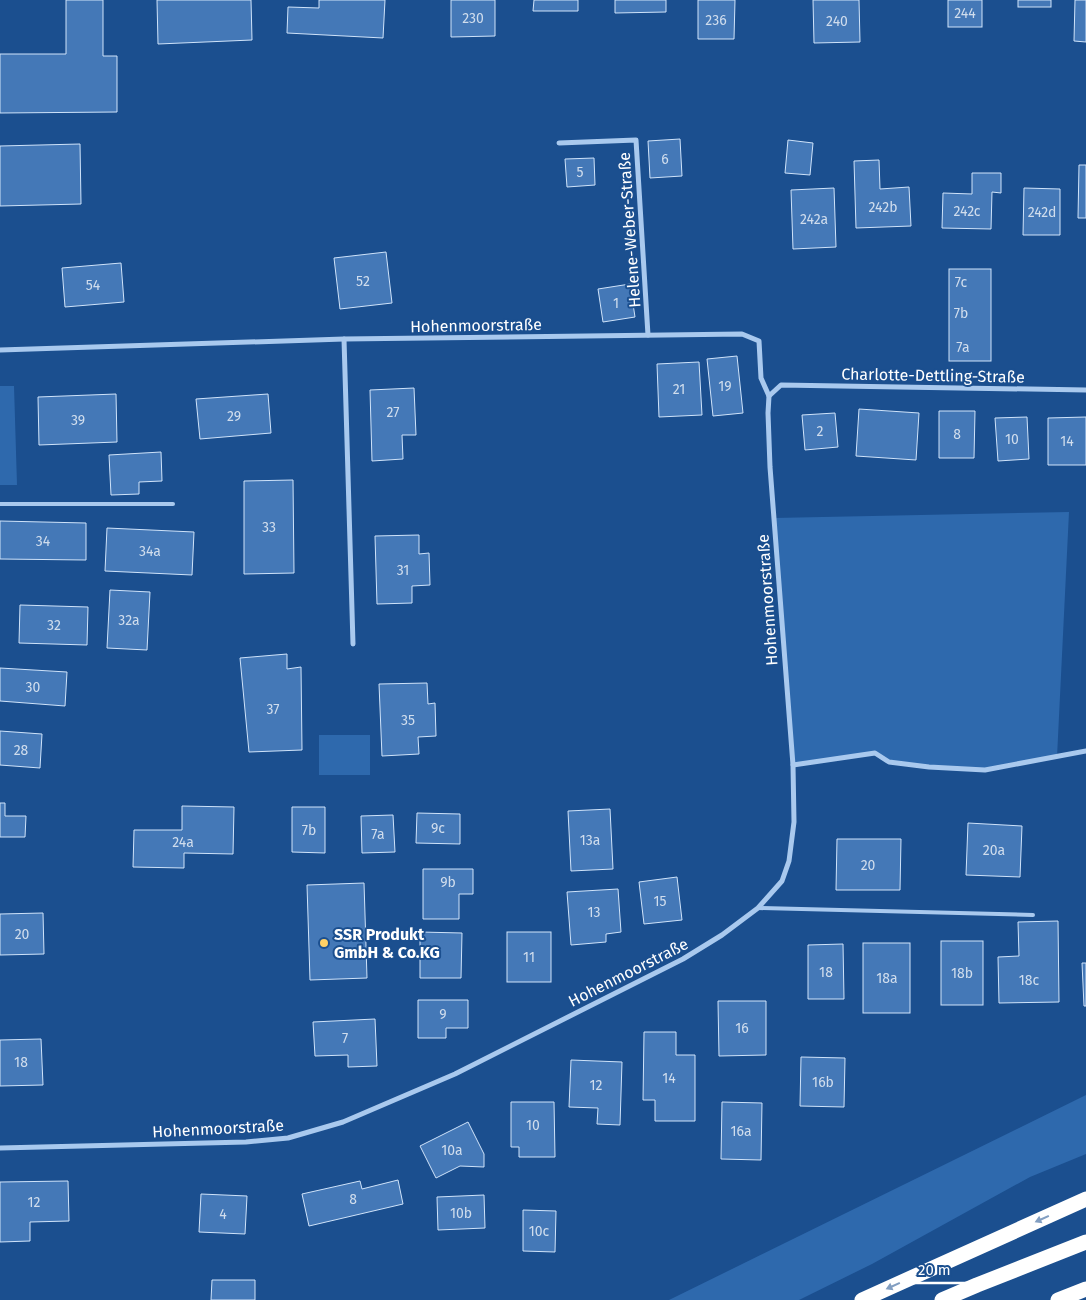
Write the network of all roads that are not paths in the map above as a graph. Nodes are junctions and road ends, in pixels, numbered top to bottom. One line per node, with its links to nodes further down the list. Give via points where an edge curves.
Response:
1 (559, 143): 2 (street, Helene-Weber-Straße, via 636,140)
2 (648, 335): 3 (street, Hohenmoorstraße); 6 (street, Hohenmoorstraße, via 742,334 759,341 761,378)
3 (344, 340): 4 (street, Hohenmoorstraße); 9 (street)
4 (0, 350)
5 (1086, 390): 6 (street, Charlotte-Dettling-Straße, via 780,385)
6 (769, 396): 11 (street, Hohenmoorstraße, via 771,476)
7 (0, 504): 8 (lane)
8 (173, 504)
9 (353, 644)
10 (1086, 751): 11 (street, via 984,770 889,762 876,754)
11 (792, 765): 12 (street, Hohenmoorstraße, via 794,822 789,861 782,881)
12 (758, 908): 13 (lane); 14 (street, Hohenmoorstraße, via 683,959 455,1074 343,1122 264,1141)
13 (1033, 915)
14 (0, 1148)
15 (1086, 1199): 18 (highway, one-way to 18)
16 (1086, 1242): 19 (highway)
17 (1086, 1289): 20 (highway)
18 (862, 1300)
19 (942, 1300)
20 (1058, 1300)

